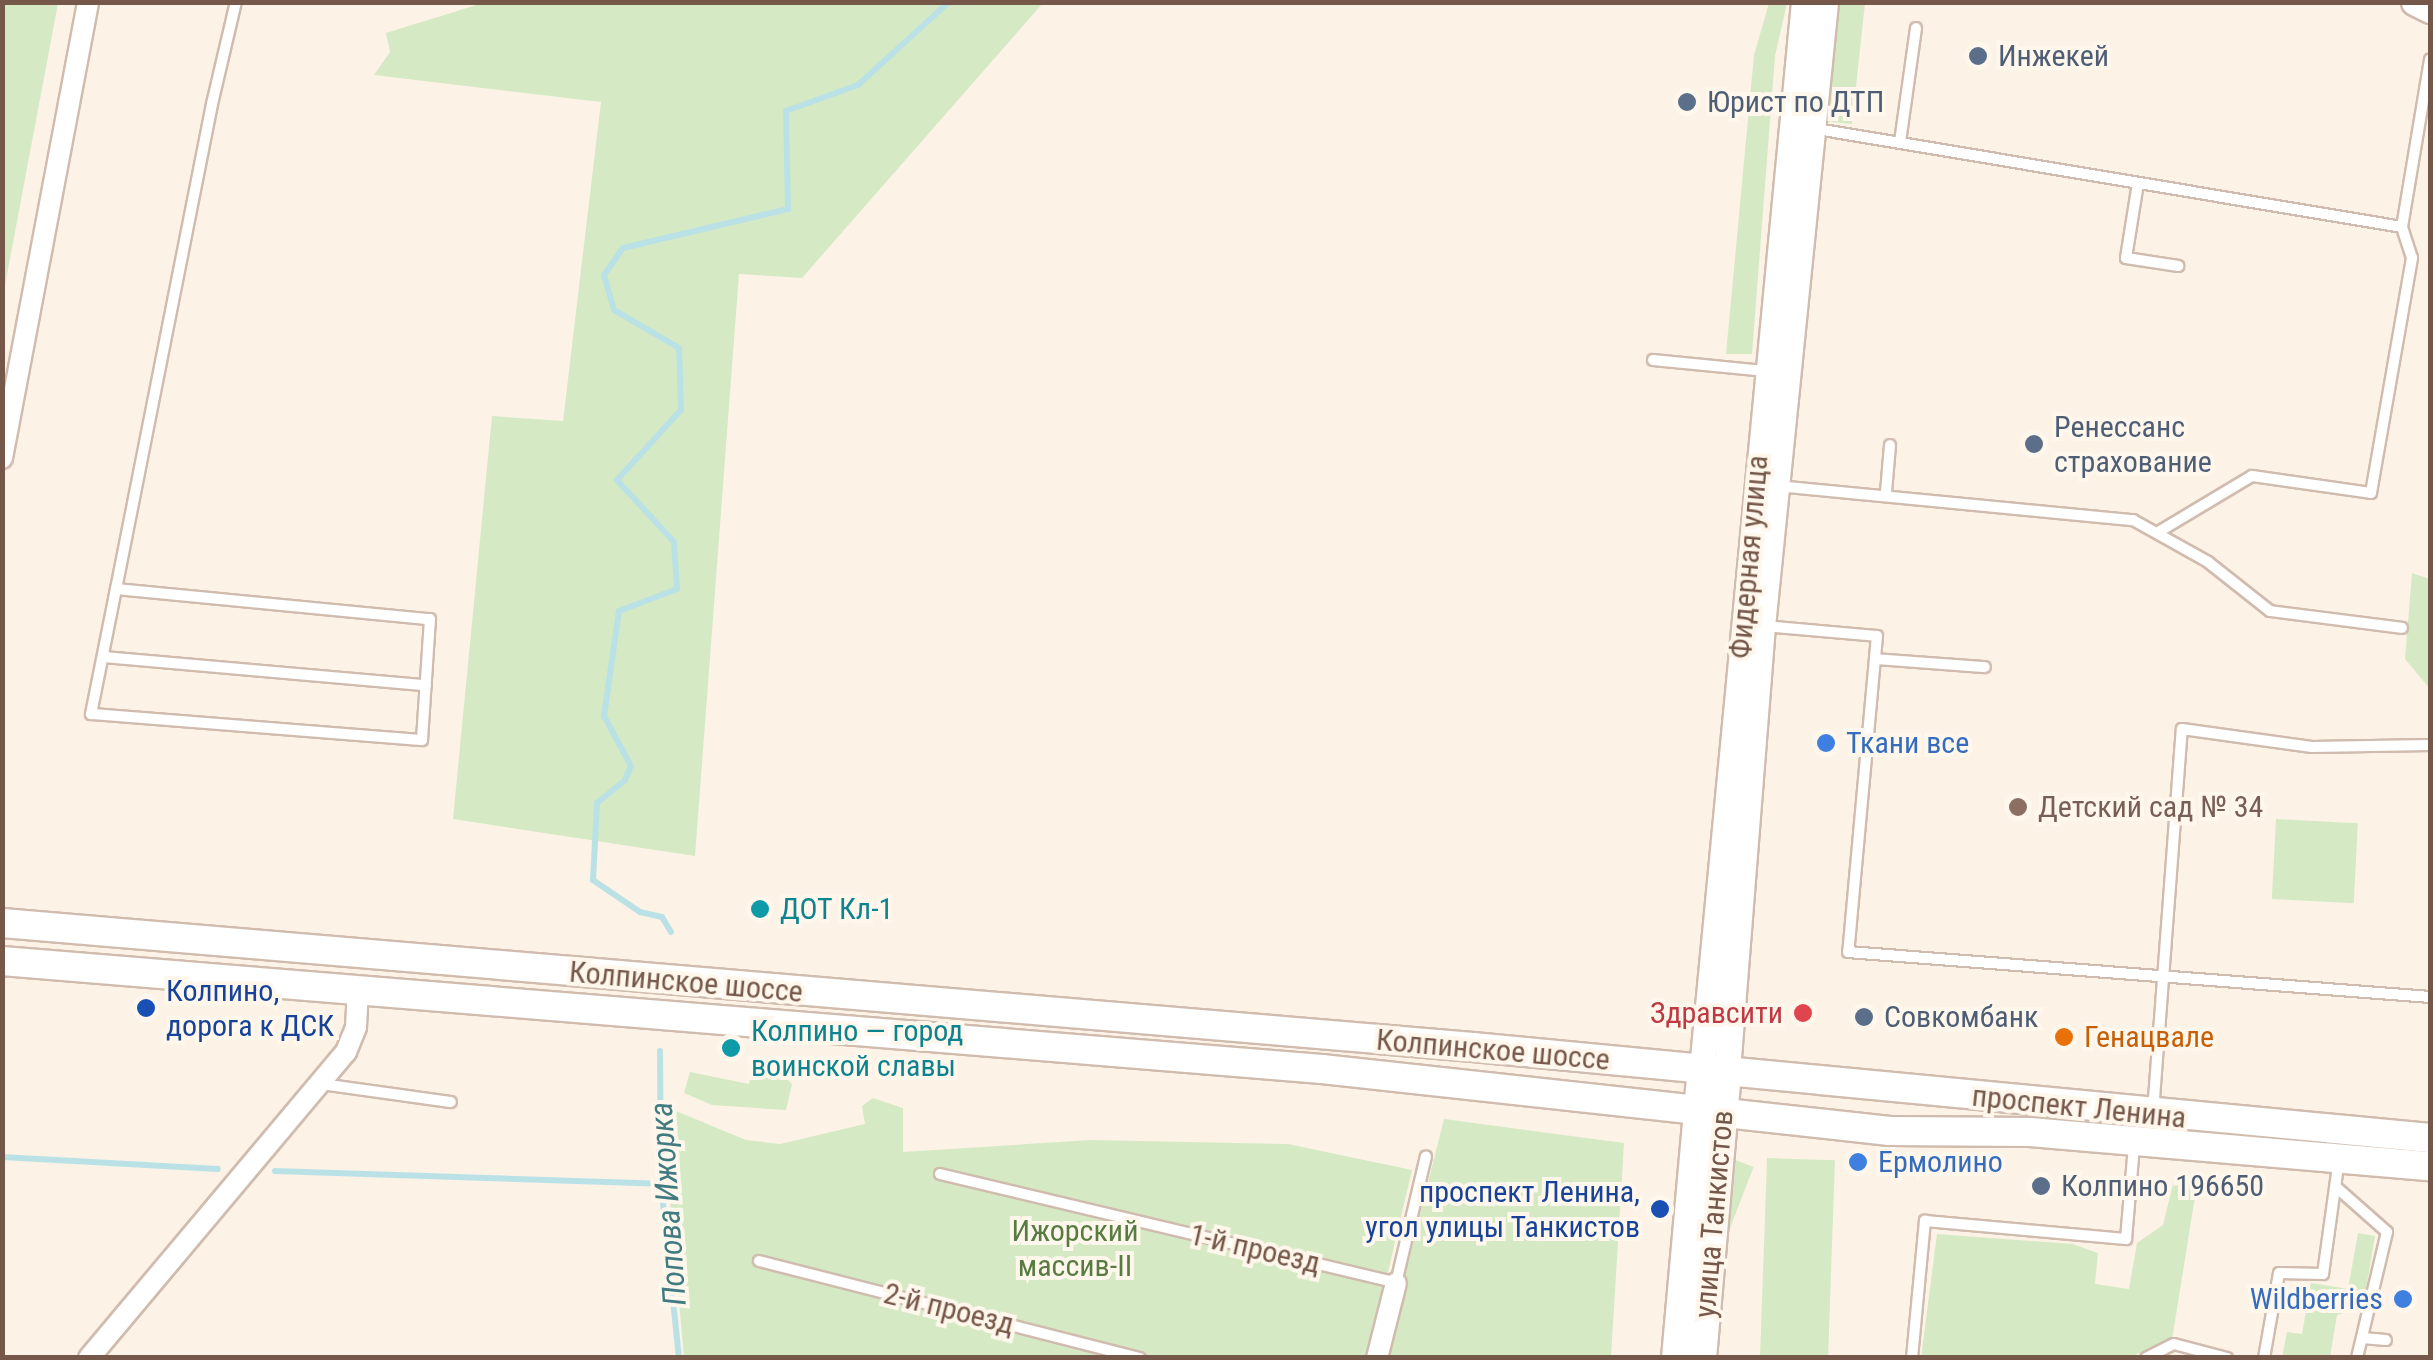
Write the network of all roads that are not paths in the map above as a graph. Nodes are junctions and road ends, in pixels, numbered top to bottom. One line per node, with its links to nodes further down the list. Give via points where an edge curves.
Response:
1 (88, 2): 17 (street)
2 (236, 2): 21 (lane)
3 (1804, 2): 15 (street, Фидерная улица)
4 (1825, 2): 9 (street, Фидерная улица)
5 (2414, 2): 6 (street)
6 (2430, 10)
7 (1916, 28): 10 (lane)
8 (2430, 59): 12 (lane)
9 (1810, 128): 10 (lane); 15 (street, Фидерная улица)
10 (1900, 142): 11 (lane)
11 (2138, 183): 12 (lane); 13 (lane, via 2126,258)
12 (2402, 227): 20 (lane, via 2412,258 2371,493 2252,476)
13 (2178, 266)
14 (1653, 360): 15 (lane)
15 (1776, 372): 18 (street, Фидерная улица)
16 (1890, 445): 19 (lane)
17 (2, 458)
18 (1765, 484): 19 (lane); 22 (street, Фидерная улица)
19 (1886, 492): 20 (lane, via 2103,513)
20 (2160, 531): 23 (lane, via 2270,611)
21 (116, 589): 24 (lane); 27 (lane, via 430,619)
22 (1753, 625): 25 (lane, via 1877,636); 34 (street, Фидерная улица)
23 (2402, 628)
24 (103, 657): 27 (lane); 27 (lane, via 92,714 102,718 422,740)
25 (1876, 659): 26 (lane); 31 (lane, via 1848,952)
26 (1986, 667)
27 (426, 685)
28 (2430, 745): 31 (lane, via 2312,747 2182,729)
29 (2, 923): 34 (main road, Колпинское шоссе)
30 (2, 961): 32 (main road, Колпинское шоссе)
31 (2166, 976): 33 (lane); 38 (lane)
32 (358, 990): 35 (street, via 356,1027); 37 (main road, Колпинское шоссе, via 1322,1068)
33 (2430, 997)
34 (1715, 1070): 37 (main road, Фидерная улица); 38 (main road, проспект Ленина)
35 (320, 1084): 36 (lane); 51 (street)
36 (451, 1102)
37 (1711, 1112): 40 (main road, проспект Ленина, via 1890,1130); 54 (main road, улица Танкистов); 55 (main road, улица Танкистов)
38 (2153, 1114): 39 (main road, проспект Ленина)
39 (2430, 1138)
40 (2134, 1140): 42 (main road, проспект Ленина); 56 (lane, via 2126,1240 1925,1221)
41 (1426, 1156): 47 (lane)
42 (2339, 1158): 43 (main road, проспект Ленина); 45 (lane)
43 (2430, 1166)
44 (940, 1174): 47 (lane, 1-й проезд)
45 (2336, 1187): 48 (lane, via 2387,1232); 58 (lane, via 2323,1274 2279,1273)
46 (758, 1262): 52 (lane, 2-й проезд)
47 (1396, 1282): 53 (street)
48 (2362, 1338): 49 (lane); 59 (lane)
49 (2386, 1340)
50 (2221, 1357): 57 (lane, via 2174,1344)
51 (89, 1358)
52 (1140, 1358)
53 (1377, 1358)
54 (1676, 1358)
55 (1702, 1358)
56 (1912, 1358)
57 (2146, 1358)
58 (2264, 1358)
59 (2357, 1358)

